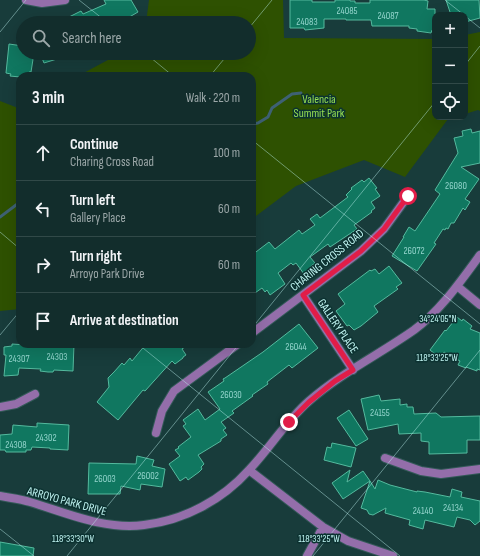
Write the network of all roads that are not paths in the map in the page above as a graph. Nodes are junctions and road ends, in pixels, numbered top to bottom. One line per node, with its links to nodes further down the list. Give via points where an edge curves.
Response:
1 (26, 0): 2 (street, via 42,3)
2 (65, 0)
3 (408, 196): 6 (street, CHARING CROSS ROAD, via 384,229 361,251)
4 (480, 255): 5 (street, ARROYO PARK DRIVE)
5 (457, 286): 7 (street); 10 (street, ARROYO PARK DRIVE, via 438,309 415,329)
6 (303, 295): 8 (street, CHARING CROSS ROAD); 10 (street, GALLERY PLACE)
7 (480, 305)
8 (256, 330)
9 (233, 348): 13 (street, via 174,391 162,411)
10 (353, 370): 16 (street, ARROYO PARK DRIVE, via 309,402)
11 (35, 394): 12 (street, via 16,404)
12 (0, 407)
13 (156, 433)
14 (385, 458): 15 (street, via 421,471 440,474)
15 (480, 468)
16 (249, 470): 17 (street, ARROYO PARK DRIVE, via 234,485 205,506 180,517 144,525 92,522); 18 (street)
17 (0, 496)
18 (323, 527): 19 (street); 20 (street, via 348,540)
19 (307, 556)
20 (393, 556)

